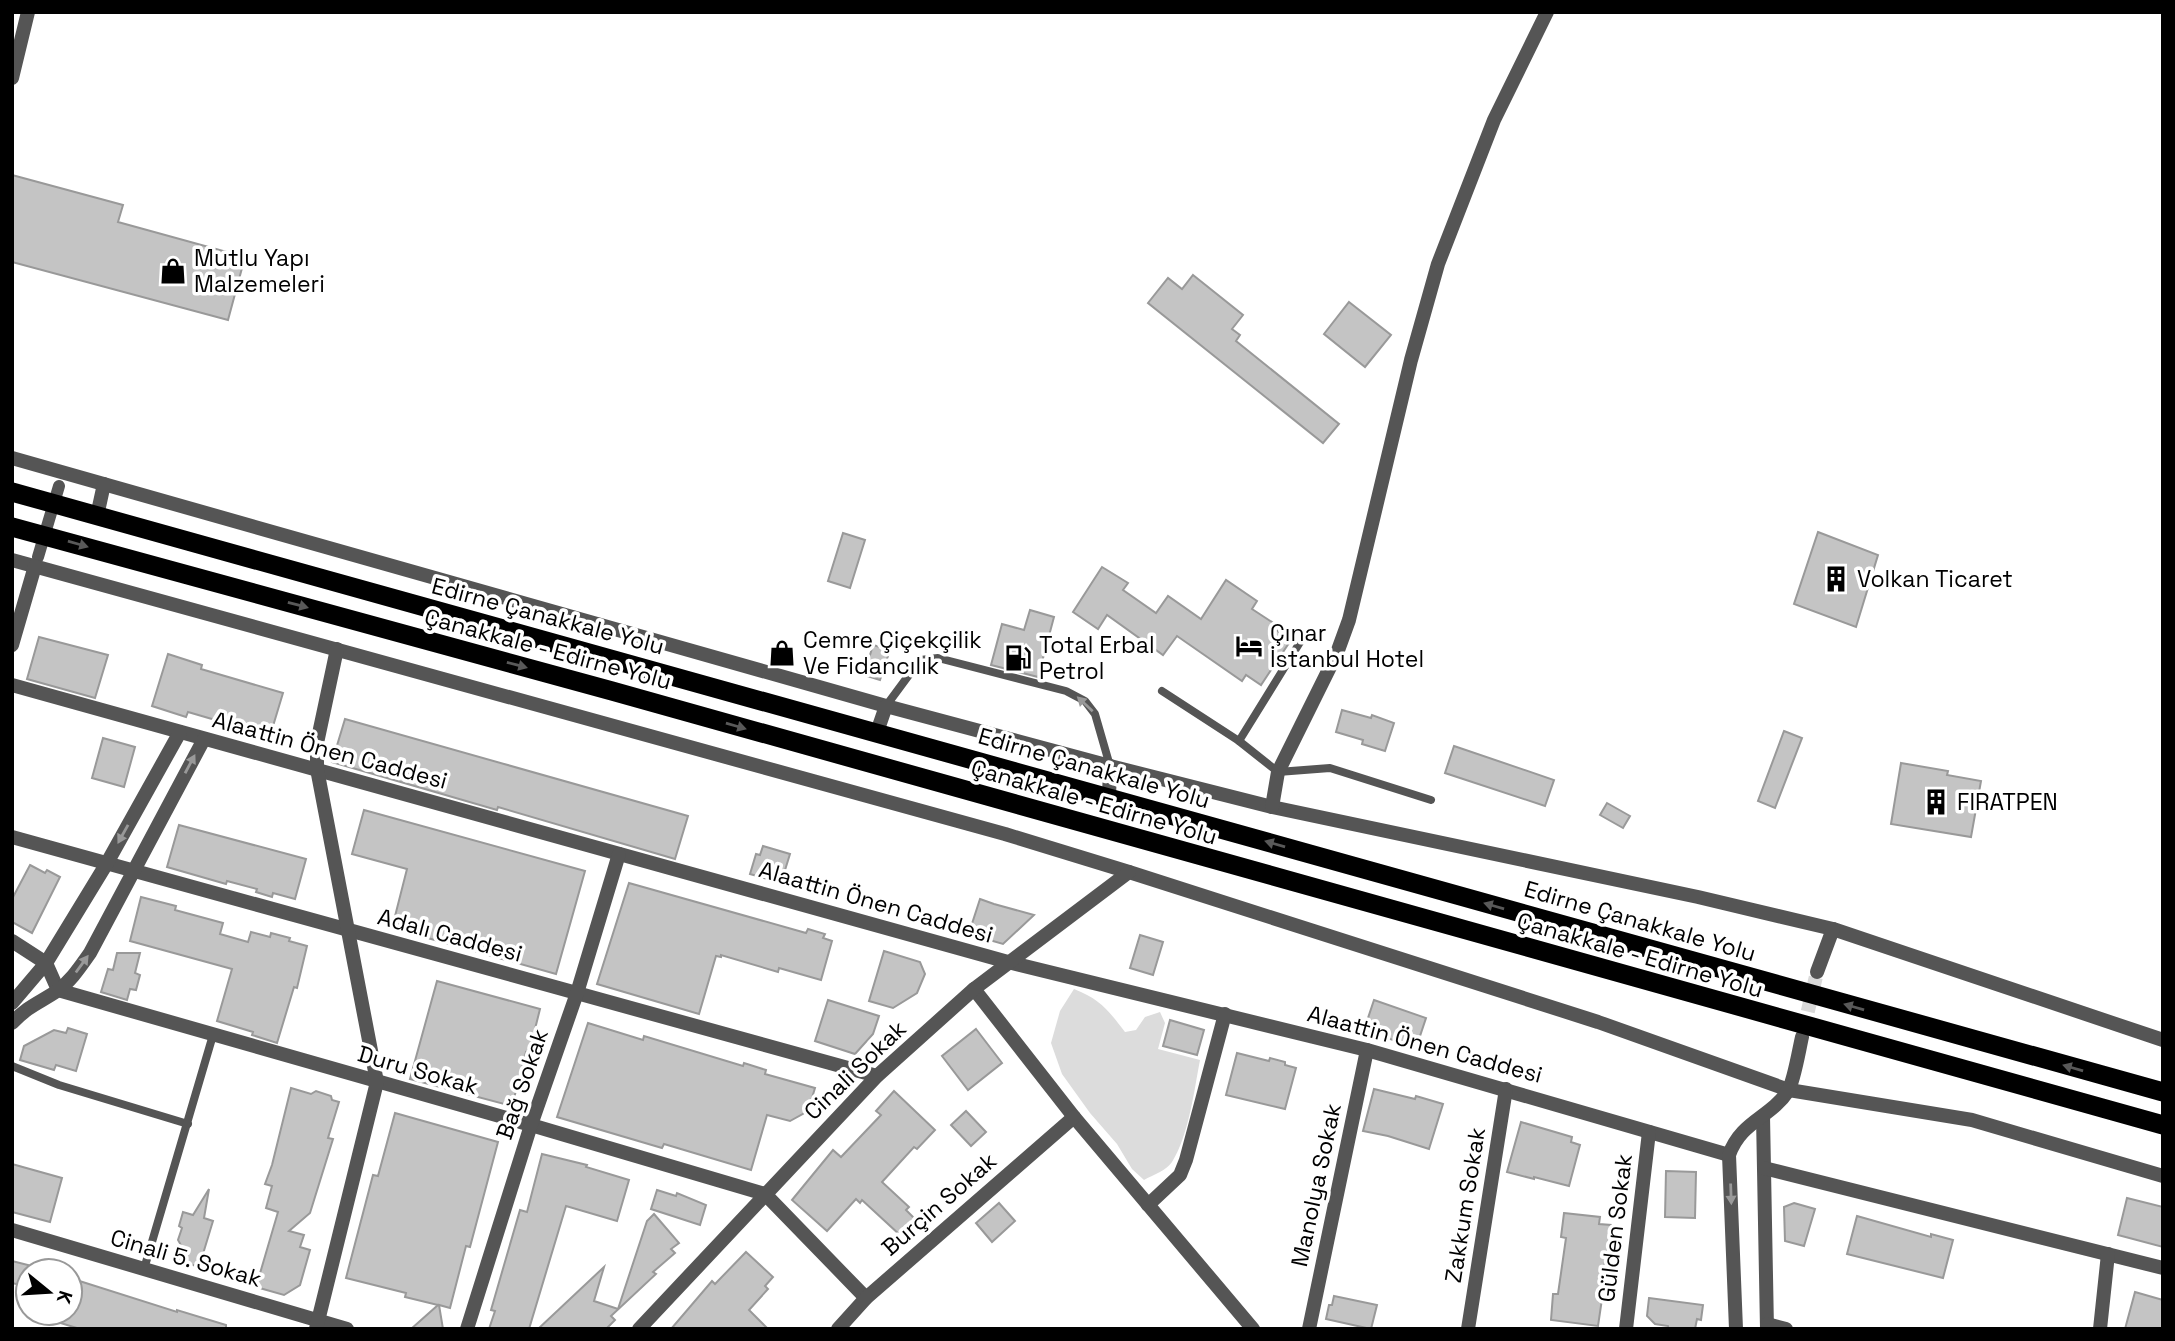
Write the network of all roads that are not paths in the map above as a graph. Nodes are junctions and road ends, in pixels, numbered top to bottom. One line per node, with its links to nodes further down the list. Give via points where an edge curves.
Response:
1 (28, 12): 3 (street)
2 (1547, 12): 26 (street, via 1494,120 1438,264 1343,639)
3 (16, 48): 4 (street)
4 (12, 78)
5 (12, 458): 6 (street)
6 (104, 484): 9 (street); 19 (street)
7 (60, 486): 11 (street)
8 (12, 492): 9 (highway, Edirne Çanakkale Yolu)
9 (97, 516): 21 (highway, Edirne Çanakkale Yolu)
10 (12, 527): 11 (highway, Çanakkale - Edirne Yolu)
11 (45, 535): 13 (street); 57 (highway, Çanakkale - Edirne Yolu, one-way to 57)
12 (12, 560): 13 (street)
13 (36, 562): 15 (street); 16 (street)
14 (1302, 639): 23 (lane)
15 (12, 645)
16 (337, 649): 25 (street, via 317,743); 34 (street)
17 (12, 685): 20 (street, Alaattin Önen Caddesi)
18 (1162, 691): 23 (lane)
19 (886, 706): 21 (street); 24 (street); 24 (lane, one-way to 19, via 1091,707 1077,696 1036,682 939,658 920,660)
20 (180, 732): 22 (street, Alaattin Önen Caddesi); 32 (street, one-way to 32)
21 (877, 732): 27 (highway, Edirne Çanakkale Yolu)
22 (204, 738): 25 (street, Alaattin Önen Caddesi); 33 (street, one-way to 22)
23 (1239, 741): 26 (lane)
24 (1111, 766): 27 (street); 29 (street)
25 (317, 769): 31 (street, Alaattin Önen Caddesi); 36 (street)
26 (1278, 772): 28 (lane, via 1330,768); 29 (street)
27 (1109, 798): 56 (highway, Edirne Çanakkale Yolu, one-way to 27)
28 (1431, 800)
29 (1272, 807): 35 (street)
30 (12, 837): 32 (street, Adalı Caddesi)
31 (619, 854): 38 (street, Alaattin Önen Caddesi); 43 (street, Bağ Sokak)
32 (107, 863): 33 (street, Adalı Caddesi); 39 (street)
33 (133, 870): 36 (street, Adalı Caddesi); 42 (street, one-way to 33, via 90,953)
34 (1129, 872): 38 (street, Cinali Sokak); 55 (street, via 1598,1022)
35 (1833, 929): 40 (street); 49 (street)
36 (349, 932): 43 (street, Adalı Caddesi); 53 (street)
37 (12, 941): 39 (street)
38 (1008, 962): 41 (street, Cinali Sokak); 45 (street, Alaattin Önen Caddesi)
39 (46, 963): 42 (street); 44 (street)
40 (1817, 972)
41 (974, 989): 52 (street, Cinali Sokak); 59 (street)
42 (58, 990): 46 (street); 47 (street, Duru Sokak)
43 (577, 993): 52 (street, Adalı Caddesi); 61 (street, Bağ Sokak)
44 (12, 1003)
45 (1225, 1014): 50 (street, Alaattin Önen Caddesi); 69 (street, via 1180,1175)
46 (12, 1023)
47 (213, 1035): 53 (street, Duru Sokak); 60 (lane)
48 (1802, 1037): 55 (street)
49 (2163, 1040)
50 (1367, 1050): 54 (street, Alaattin Önen Caddesi); 82 (street, Manolya Sokak)
51 (12, 1066): 60 (lane)
52 (877, 1076): 68 (street, Cinali Sokak)
53 (377, 1082): 61 (street, Duru Sokak); 75 (street)
54 (1506, 1089): 63 (street, Alaattin Önen Caddesi); 83 (street, Zakkum Sokak)
55 (1789, 1090): 58 (street); 67 (street, via 1972,1120)
56 (2163, 1090)
57 (2105, 1110): 62 (highway, Çanakkale - Edirne Yolu); 64 (highway)
58 (1763, 1116): 65 (street, via 1741,1132); 66 (street)
59 (1074, 1118): 69 (street); 74 (street, Burçin Sokak)
60 (188, 1124): 73 (lane)
61 (531, 1125): 68 (street, Duru Sokak); 78 (street, Bağ Sokak)
62 (2163, 1125)
63 (1649, 1132): 65 (street, Alaattin Önen Caddesi); 84 (street, Gülden Sokak)
64 (2163, 1136)
65 (1729, 1155): 85 (street, one-way to 85)
66 (1764, 1168): 71 (street); 76 (street)
67 (2163, 1175)
68 (765, 1194): 74 (street); 79 (street, Cinali Sokak)
69 (1148, 1205): 81 (street)
70 (12, 1230): 73 (street, Cinali 5. Sokak)
71 (2108, 1254): 72 (street); 87 (street)
72 (2163, 1268)
73 (144, 1269): 75 (street, Cinali 5. Sokak)
74 (866, 1298): 80 (street, Burçin Sokak)
75 (317, 1325): 77 (street, Cinali 5. Sokak)
76 (1767, 1326): 86 (street)
77 (347, 1329)
78 (467, 1329)
79 (639, 1329)
80 (838, 1329)
81 (1253, 1329)
82 (1309, 1329)
83 (1468, 1329)
84 (1626, 1329)
85 (1736, 1329)
86 (1786, 1329)
87 (2100, 1329)

